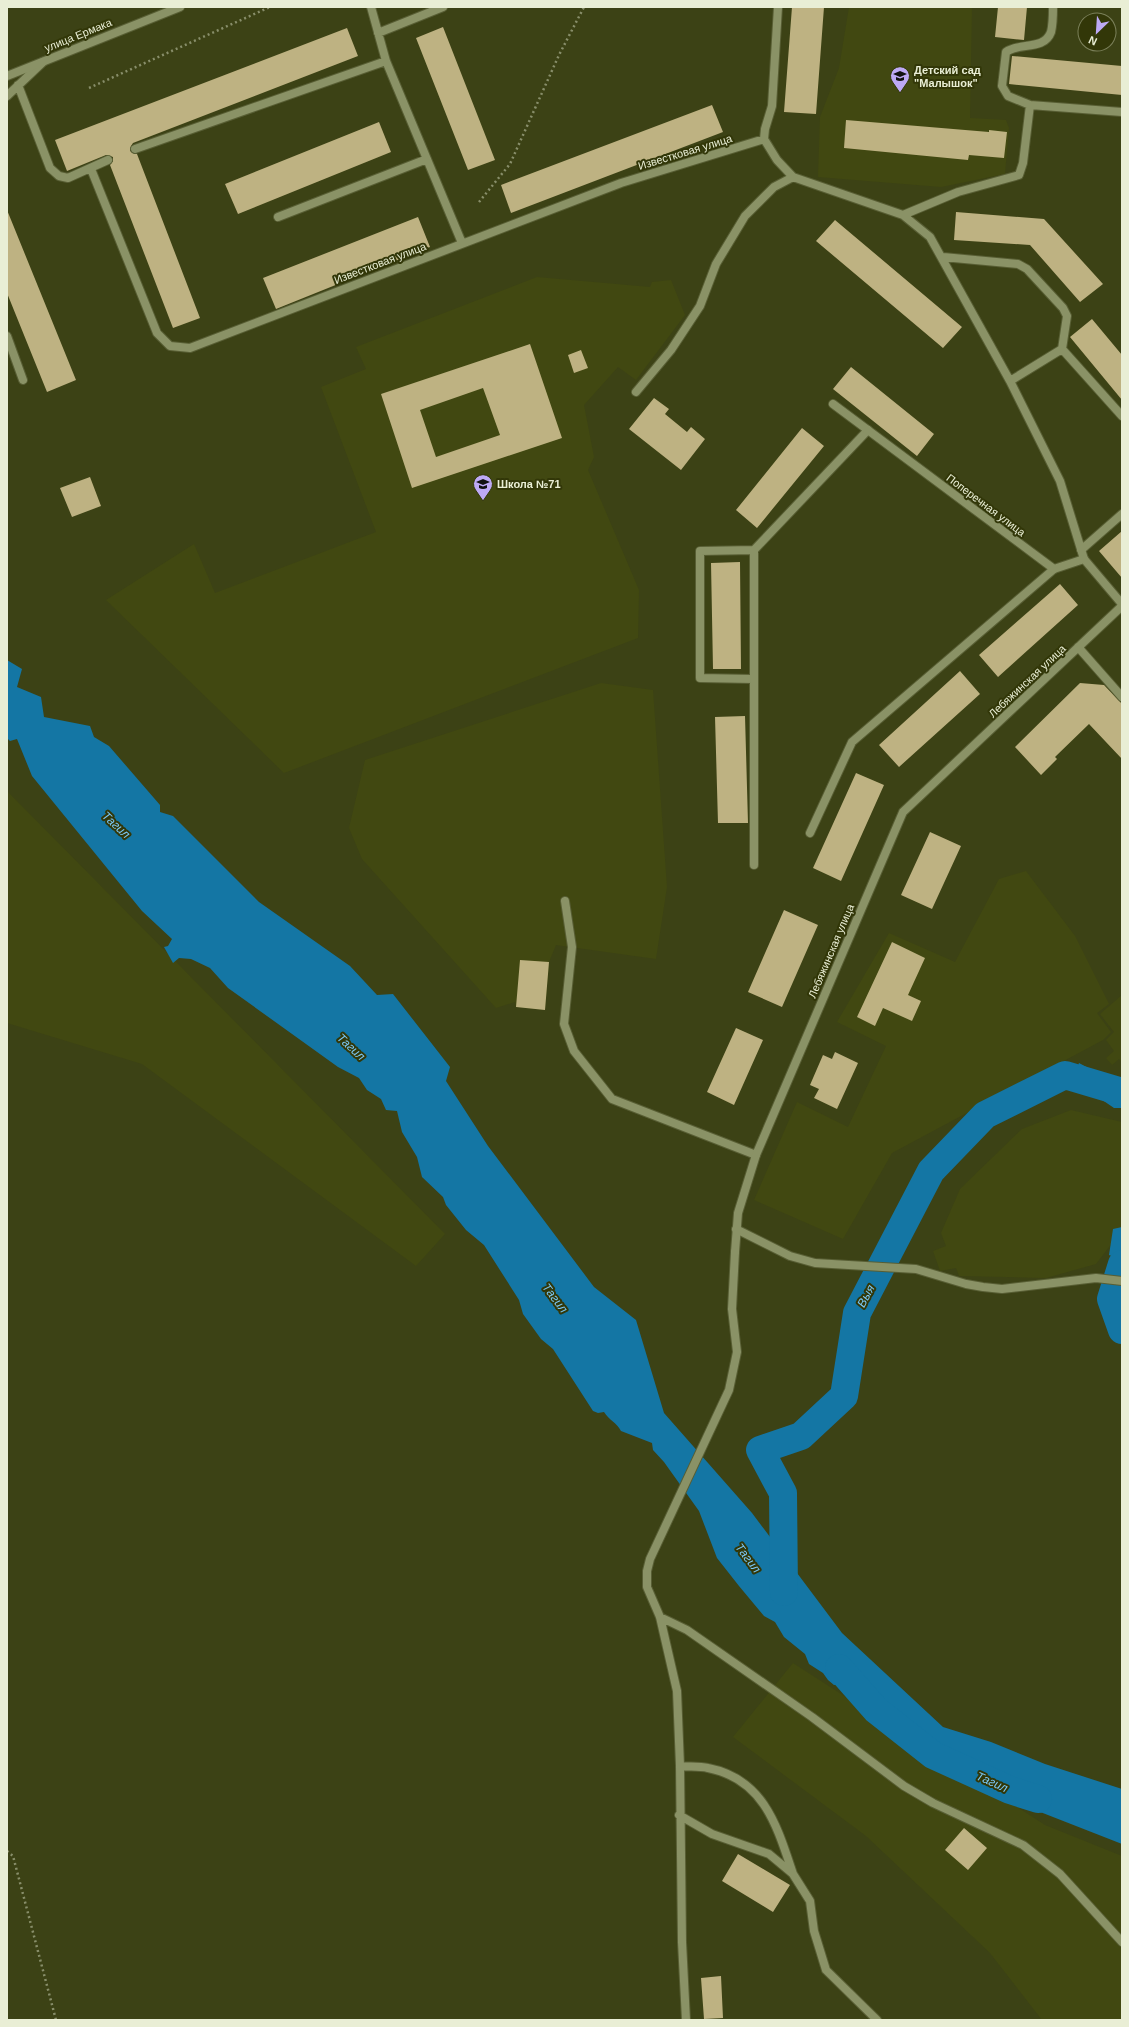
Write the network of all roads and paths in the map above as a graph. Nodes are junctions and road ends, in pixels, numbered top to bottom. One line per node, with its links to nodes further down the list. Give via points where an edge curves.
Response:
1 (180, 7): 9 (street, улица Ермака)
2 (270, 7): 13 (path)
3 (371, 7): 8 (street)
4 (442, 7): 8 (street)
5 (584, 7): 23 (path, via 559,55 510,164)
6 (778, 7): 17 (street, via 772,106 764,129)
7 (1053, 7): 15 (street, via 1051,32 1046,41 1012,48 1006,52 1002,86 1008,96)
8 (378, 33): 10 (street)
9 (43, 61): 11 (street, улица Ермака); 12 (street)
10 (386, 61): 18 (street); 19 (street)
11 (7, 76)
12 (18, 85): 14 (street); 21 (street, via 50,168 59,176 68,178)
13 (89, 88)
14 (7, 96)
15 (1030, 105): 16 (street); 24 (street, via 1023,163 1019,175 958,192)
16 (1122, 112)
17 (764, 139): 22 (street, via 777,160); 26 (street, Известковая улица, via 621,183)
18 (135, 150)
19 (427, 159): 25 (street); 26 (street)
20 (108, 160): 21 (street)
21 (91, 169): 26 (street, Известковая улица, via 157,333 170,346 190,348)
22 (793, 177): 24 (street); 32 (street, via 774,187 745,216 716,264 700,306 671,350)
23 (479, 202)
24 (903, 215): 27 (street, via 930,237)
25 (278, 217)
26 (462, 243)
27 (943, 257): 29 (street, via 1018,264 1027,269 1063,308 1067,316); 31 (street)
28 (7, 336): 30 (street)
29 (1062, 349): 31 (street); 34 (street)
30 (23, 380)
31 (1010, 381): 38 (street, via 1060,481)
32 (636, 392)
33 (833, 404): 35 (street, Поперечная улица)
34 (1122, 416)
35 (868, 430): 37 (street); 40 (street, Поперечная улица)
36 (1122, 514): 38 (street)
37 (754, 550): 43 (street); 43 (street, via 700,551 700,678)
38 (1081, 550): 39 (street)
39 (1084, 559): 40 (street); 41 (street)
40 (1054, 569): 45 (street, via 852,742)
41 (1122, 605): 42 (street, Лебяжинская улица)
42 (1078, 647): 44 (street); 48 (street, Лебяжинская улица, via 903,812)
43 (753, 679): 46 (street)
44 (1122, 697)
45 (810, 833)
46 (754, 865)
47 (565, 901): 48 (street, via 572,947 564,1024 574,1051 612,1099)
48 (756, 1155): 49 (street, Лебяжинская улица, via 742,1192)
49 (736, 1229): 50 (street, via 790,1256 815,1263 916,1269 966,1284 1002,1289 1096,1278); 51 (street, Лебяжинская улица, via 732,1309 737,1352 729,1390 650,1559 647,1587)
50 (1122, 1281)
51 (660, 1617): 52 (street, Лебяжинская улица, via 677,1691); 56 (street, via 686,1630 800,1708 904,1786 933,1803 1023,1845 1060,1874)
52 (680, 1766): 53 (street, Лебяжинская улица); 55 (street, via 707,1768 731,1776 753,1789 768,1808 778,1828)
53 (679, 1815): 55 (street, via 712,1834 769,1854); 58 (street, Лебяжинская улица)
54 (7, 1851): 57 (path, via 13,1856)
55 (794, 1874): 59 (street, via 810,1901 814,1931 826,1970)
56 (1122, 1942)
57 (56, 2020)
58 (686, 2020)
59 (877, 2020)

